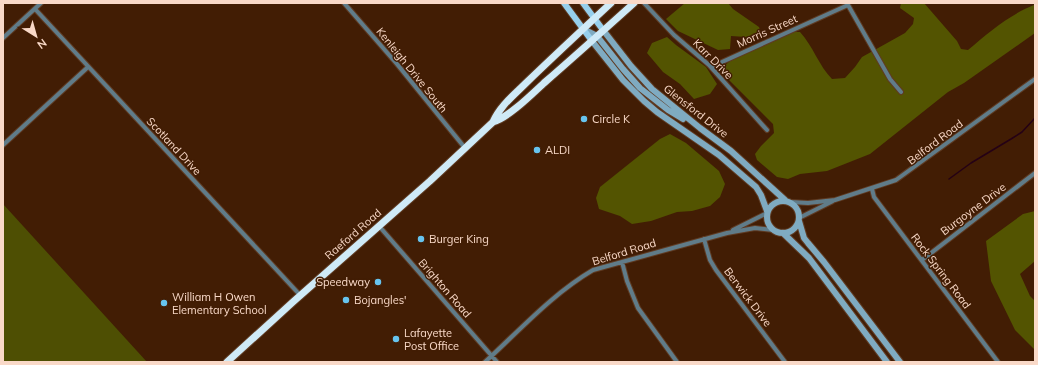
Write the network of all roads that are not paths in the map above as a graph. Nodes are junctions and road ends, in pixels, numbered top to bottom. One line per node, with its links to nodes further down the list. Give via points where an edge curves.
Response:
1 (41, 3): 8 (street)
2 (344, 3): 22 (street, Kenleigh Drive South)
3 (564, 3): 10 (main road)
4 (583, 3): 9 (main road)
5 (612, 3): 9 (highway, Raeford Road)
6 (634, 3): 11 (highway, Raeford Road)
7 (644, 3): 15 (street, Karr Drive, via 674,35)
8 (35, 9): 12 (street); 14 (street, Scotland Drive)
9 (594, 19): 10 (highway, Raeford Road); 11 (main road)
10 (583, 29): 13 (main road); 18 (highway, Raeford Road, via 504,105)
11 (603, 30): 13 (highway, Raeford Road); 19 (main road, Glensford Drive, via 641,78)
12 (3, 38)
13 (594, 38): 18 (highway, Raeford Road, via 505,116); 19 (main road, via 640,88 668,110); 27 (main road, Glensford Drive, via 623,80 644,101 719,155 756,187)
14 (88, 67): 21 (street); 36 (street, Scotland Drive)
15 (711, 67): 17 (street, Morris Street, via 848,5 890,79); 20 (street, Karr Drive)
16 (1035, 79): 24 (street, Belford Road, via 903,176)
17 (901, 92)
18 (492, 122): 22 (highway, Raeford Road)
19 (700, 128): 26 (main road, Glensford Drive, via 731,151)
20 (767, 130)
21 (3, 145)
22 (465, 148): 29 (highway, Raeford Road)
23 (1035, 173): 34 (street, Burgoyne Drive)
24 (872, 189): 25 (street, Belford Road); 34 (street, Rock Spring Road, via 874,197)
25 (836, 200): 26 (street, Belford Road, via 808,204); 28 (street, Belford Road)
26 (788, 201): 27 (main road, via 774,202); 28 (main road, via 798,210)
27 (767, 212): 30 (main road, via 767,222); 31 (street, Belford Road)
28 (799, 219): 32 (main road, via 793,230); 44 (main road, via 804,238)
29 (379, 226): 36 (highway, Raeford Road); 37 (street, Brighton Road)
30 (773, 230): 31 (street, Belford Road, via 755,228); 32 (main road)
31 (727, 233): 33 (street, Belford Road)
32 (783, 233): 43 (main road, via 809,258)
33 (704, 239): 35 (street, Belford Road); 42 (street, Berwick Drive, via 716,270)
34 (922, 260): 45 (street, Rock Spring Road)
35 (622, 262): 37 (street, Belford Road, via 602,266 582,276); 38 (street, via 626,282 638,308)
36 (300, 295): 39 (highway, Raeford Road)
37 (492, 356): 40 (street, Belford Road); 41 (street, Brighton Road)
38 (674, 361)
39 (227, 362)
40 (485, 362)
41 (498, 362)
42 (785, 362)
43 (887, 362)
44 (900, 362)
45 (998, 362)

